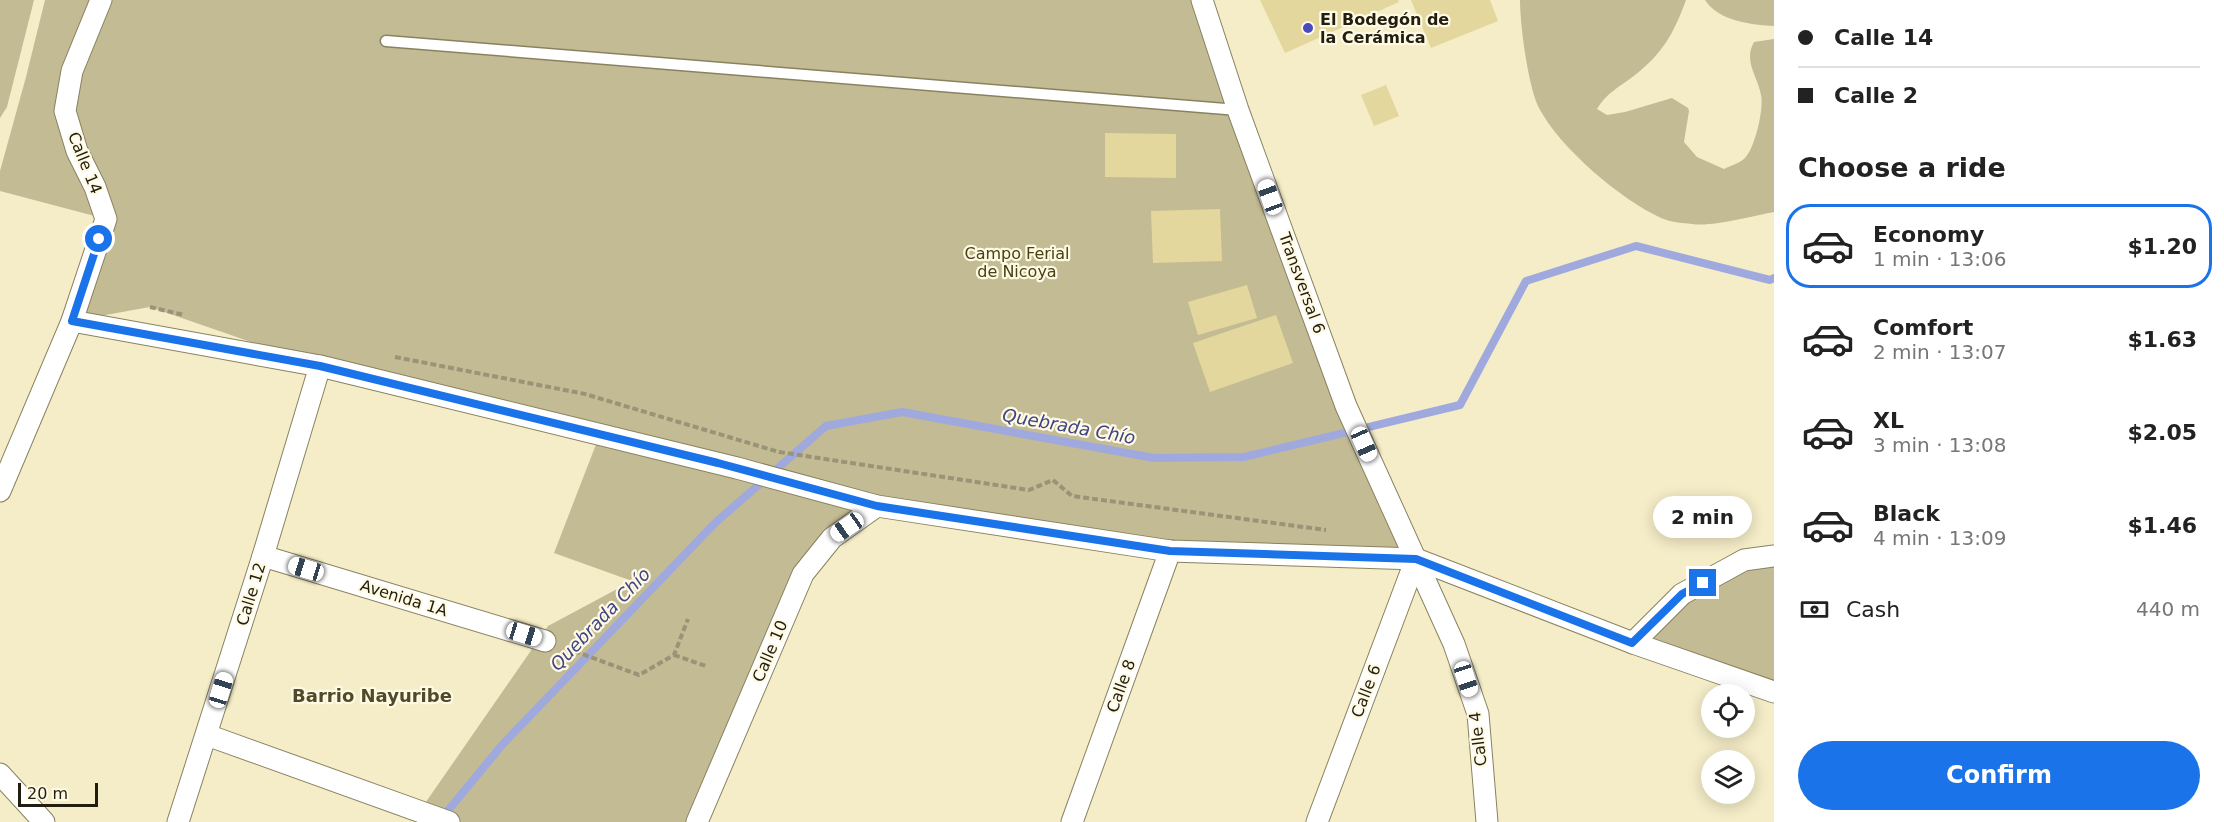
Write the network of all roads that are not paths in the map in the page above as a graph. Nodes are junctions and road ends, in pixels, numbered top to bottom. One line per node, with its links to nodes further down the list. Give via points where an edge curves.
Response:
1 (100, 0): 5 (street, Calle 14, via 72,71 65,111 106,219)
2 (1202, 0): 4 (street, Transversal 6)
3 (386, 41): 4 (lane)
4 (1238, 110): 12 (street, Transversal 6, via 1346,405)
5 (72, 321): 6 (street); 7 (street, Calle 14)
6 (320, 366): 8 (street); 10 (street, Calle 12)
7 (0, 491)
8 (877, 506): 9 (street); 21 (street, Calle 10, via 832,538 803,574)
9 (1170, 551): 12 (street); 22 (street, Calle 8)
10 (263, 556): 13 (street, Avenida 1A); 16 (street, Calle 12)
11 (1774, 556): 14 (street, via 1744,560 1682,594)
12 (1416, 559): 14 (street); 23 (street, Calle 6); 24 (street, Calle 4, via 1454,644 1478,714)
13 (545, 641)
14 (1632, 643): 15 (street)
15 (1774, 692)
16 (207, 735): 19 (street, Calle 12); 20 (street)
17 (0, 774): 18 (street)
18 (44, 822)
19 (178, 822)
20 (449, 822)
21 (697, 822)
22 (1072, 822)
23 (1317, 822)
24 (1487, 822)

